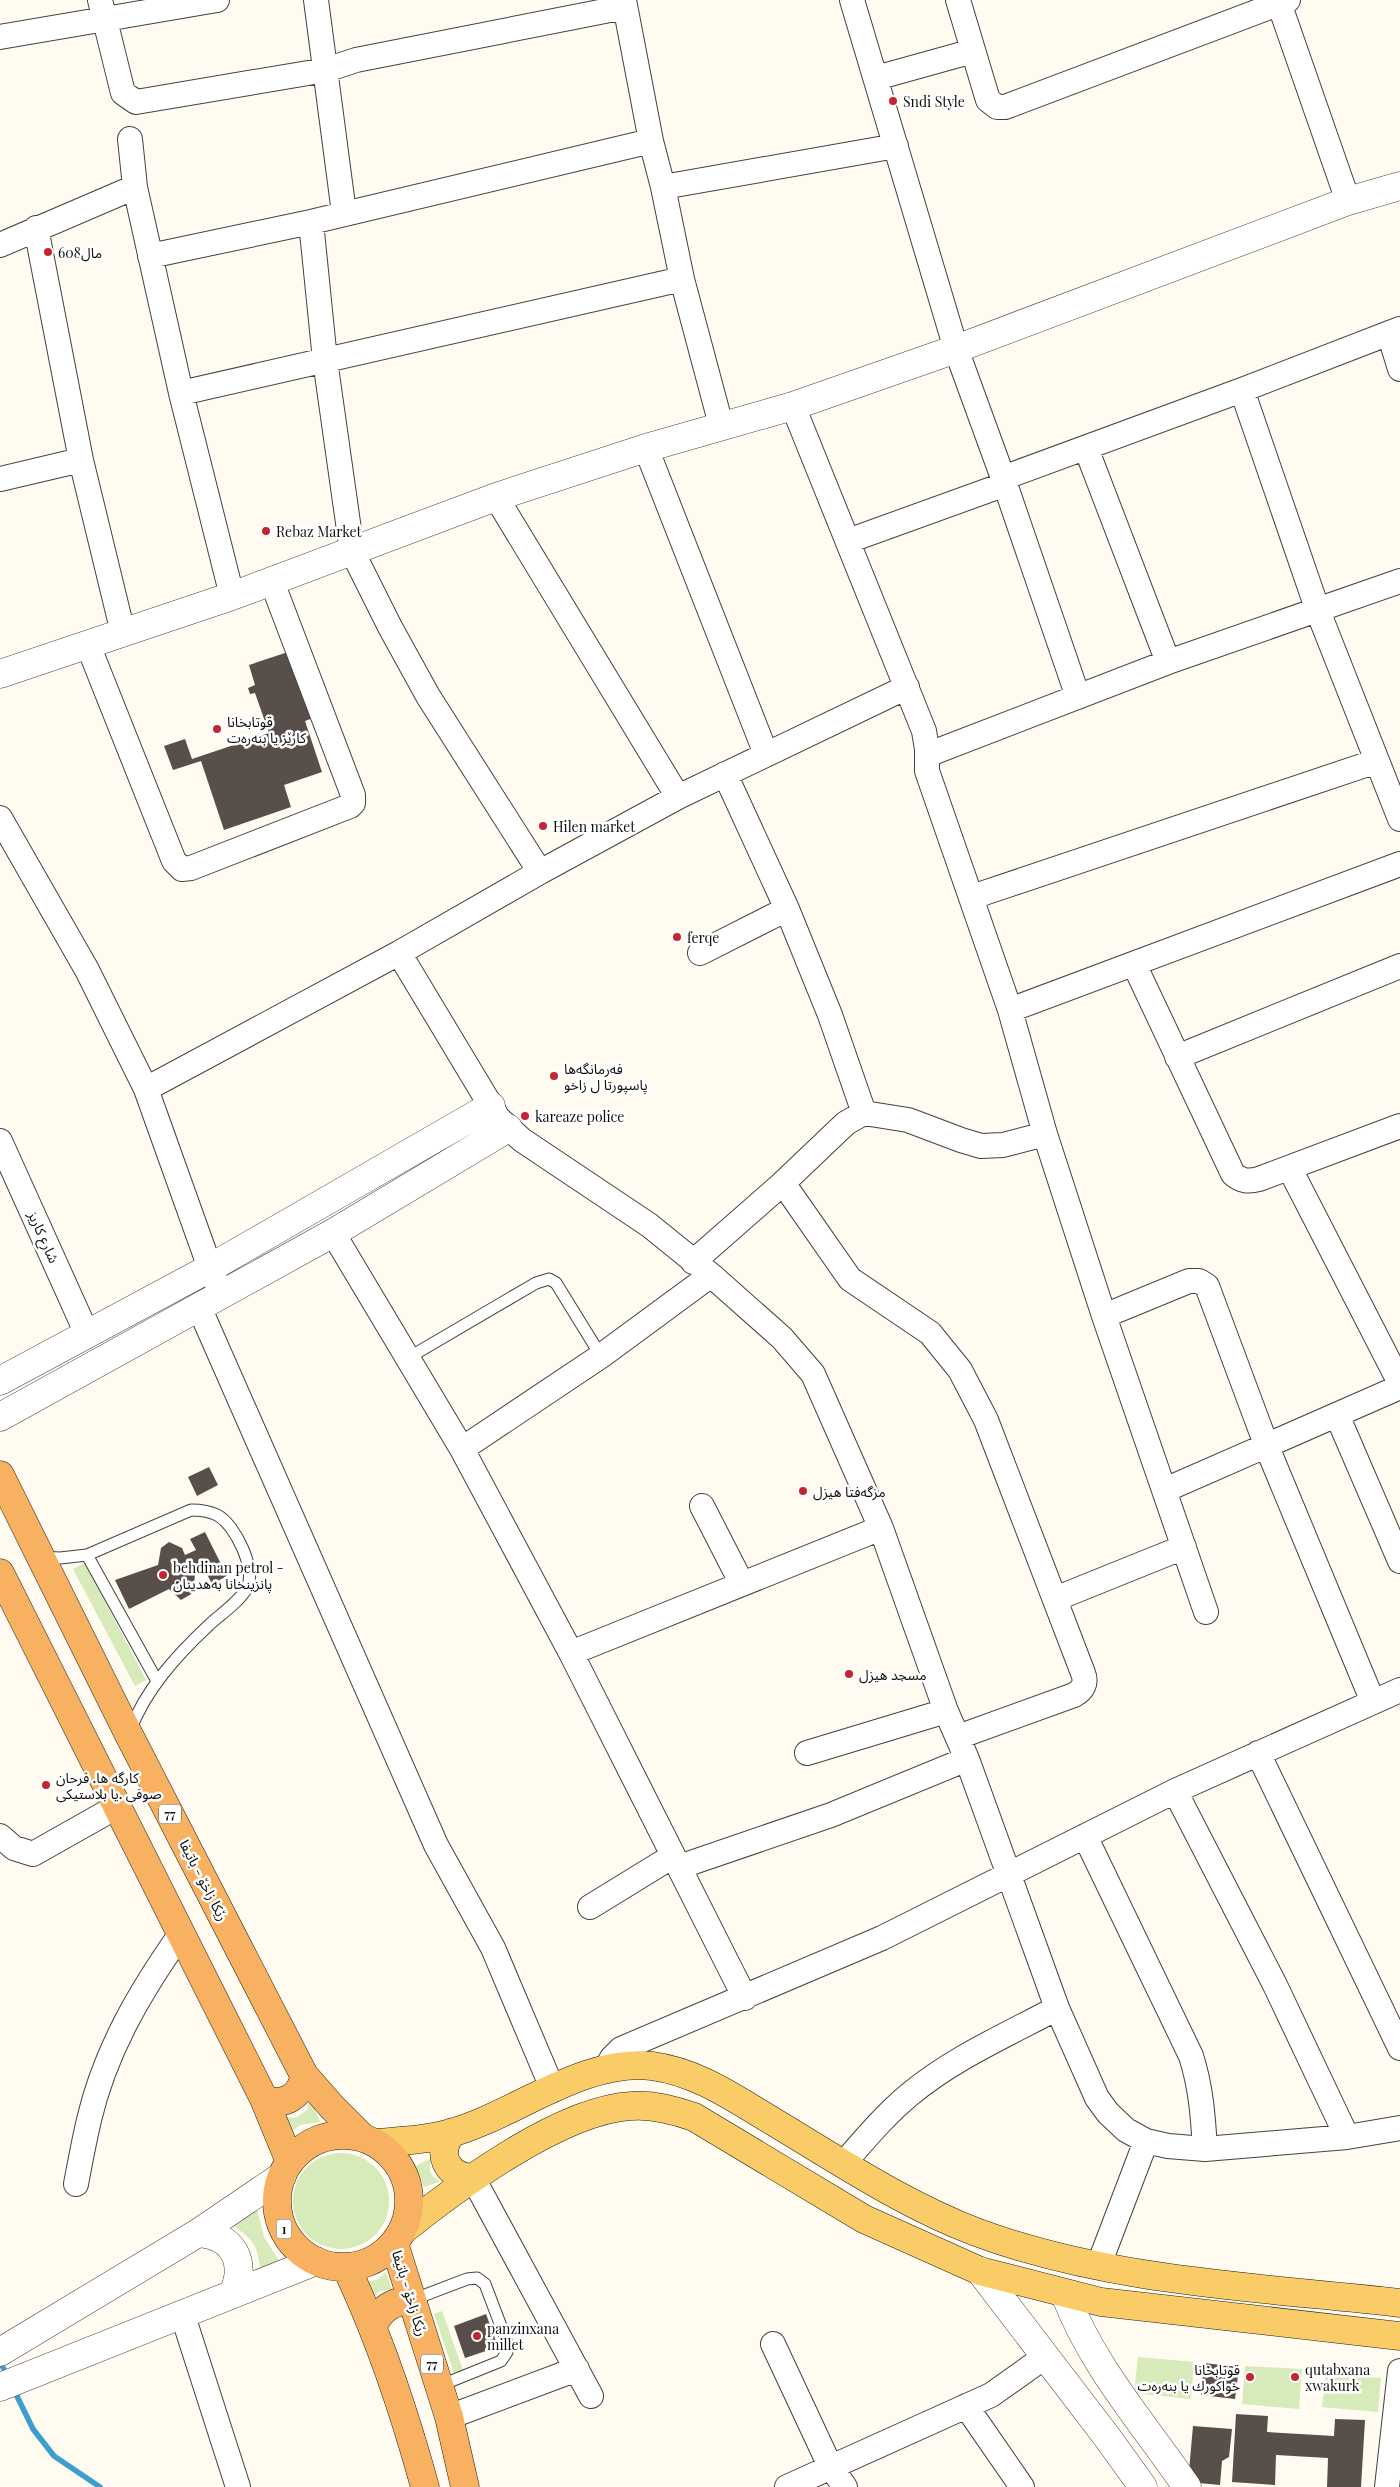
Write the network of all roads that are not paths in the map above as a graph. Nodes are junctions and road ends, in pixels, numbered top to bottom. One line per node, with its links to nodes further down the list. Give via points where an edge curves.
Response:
1 (218, 0): 8 (street)
2 (316, 0): 11 (street)
3 (852, 0): 12 (street)
4 (958, 0): 10 (street)
5 (1284, 1): 7 (street); 19 (street)
6 (624, 3): 11 (street, via 356,60); 14 (street)
7 (1250, 6): 10 (street, via 1005,107 997,107 988,100)
8 (103, 10): 9 (street); 11 (street, via 123,94 136,102)
9 (0, 37)
10 (974, 51): 12 (street)
11 (326, 70): 20 (street)
12 (876, 78): 15 (street)
13 (130, 139): 17 (street)
14 (651, 141): 18 (street); 20 (street)
15 (896, 146): 18 (street); 27 (street)
16 (1400, 186): 19 (street)
17 (135, 187): 22 (street); 24 (street)
18 (663, 187): 25 (street)
19 (1348, 202): 27 (street)
20 (344, 213): 21 (street)
21 (311, 222): 24 (street); 28 (street)
22 (36, 228): 23 (street); 36 (street)
23 (0, 245)
24 (150, 256): 31 (street)
25 (682, 278): 28 (street); 33 (street)
26 (1394, 331): 29 (street); 30 (street)
27 (956, 349): 32 (street); 38 (street)
28 (325, 360): 31 (street); 41 (street)
29 (1400, 369)
30 (1242, 390): 35 (street); 45 (street)
31 (181, 393): 44 (street)
32 (793, 406): 33 (street); 40 (street)
33 (721, 425): 34 (street)
34 (646, 448): 39 (street); 52 (street)
35 (1086, 448): 38 (street); 48 (street)
36 (81, 460): 37 (street); 46 (street)
37 (0, 479)
38 (1003, 481): 40 (street); 51 (street)
39 (496, 497): 41 (street); 56 (street)
40 (848, 541): 50 (street)
41 (352, 551): 43 (street); 60 (street, via 428,696)
42 (1400, 580): 45 (street)
43 (272, 582): 44 (street); 47 (street, via 353,795 353,803 191,868 182,869 174,861)
44 (232, 596): 46 (street)
45 (1318, 611): 48 (street); 54 (street)
46 (123, 633): 47 (street)
47 (88, 645): 49 (street)
48 (1168, 662): 51 (street)
49 (0, 674)
50 (907, 687): 52 (street); 53 (street, via 924,732)
51 (1078, 697): 53 (street)
52 (766, 754): 55 (street)
53 (927, 755): 61 (street, via 927,771)
54 (1377, 761): 58 (street); 61 (street)
55 (725, 774): 56 (street); 62 (street)
56 (678, 797): 60 (street)
57 (0, 818): 69 (street, via 87,970)
58 (1400, 820)
59 (1400, 864): 65 (street)
60 (540, 872): 63 (street)
61 (972, 897): 67 (street)
62 (787, 909): 64 (street); 71 (street, via 830,1015)
63 (399, 953): 69 (street); 70 (street)
64 (700, 953)
65 (1134, 964): 67 (street); 68 (street)
66 (1400, 966): 68 (street)
67 (1010, 1010): 74 (street)
68 (1177, 1057): 76 (street, via 1233,1174 1243,1181 1251,1181)
69 (146, 1089): 79 (street)
70 (491, 1106): 73 (street); 79 (street)
71 (864, 1114): 74 (street, via 908,1120 981,1146 1003,1145); 77 (street, via 846,1123)
72 (1400, 1126): 76 (street)
73 (508, 1128): 78 (street); 80 (street, via 649,1225)
74 (1045, 1134): 82 (street)
75 (0, 1141): 83 (street, شارع كاريز)
76 (1290, 1169): 87 (street)
77 (783, 1183): 80 (street); 102 (street, via 850,1279 930,1333 960,1370 986,1420)
78 (333, 1233): 81 (street); 85 (street)
79 (210, 1268): 81 (street); 83 (street)
80 (702, 1268): 84 (street); 95 (street, via 782,1338 813,1374)
81 (210, 1301): 89 (street); 127 (street, via 436,1845 493,1948)
82 (1104, 1316): 90 (street, via 1189,1281 1204,1283 1210,1291); 93 (street)
83 (87, 1334): 86 (street)
84 (601, 1356): 85 (lane, via 556,1283 549,1279 536,1283); 91 (street)
85 (408, 1358): 91 (street)
86 (0, 1381)
87 (1400, 1385): 88 (street)
88 (1337, 1415): 90 (street); 99 (street)
89 (0, 1417)
90 (1267, 1447): 93 (street); 107 (street)
91 (462, 1450): 104 (street)
92 (0, 1476): 98 (highway, رێکا زاخۆ - باتیفا / 77)
93 (1165, 1490): 96 (street)
94 (702, 1506): 101 (street)
95 (882, 1528): 101 (street); 108 (street)
96 (1184, 1547): 102 (street); 103 (street)
97 (88, 1555): 98 (lane); 105 (lane); 105 (lane, via 192,1510 218,1515 235,1534 250,1571 247,1587)
98 (42, 1557): 109 (highway, رێکا زاخۆ - باتیفا / 77)
99 (1400, 1562)
100 (0, 1572): 115 (highway)
101 (742, 1584): 104 (street)
102 (1055, 1600): 110 (street, via 1085,1679 1080,1692)
103 (1206, 1612)
104 (571, 1653): 118 (street)
105 (158, 1681): 109 (lane, via 144,1699)
106 (1400, 1690): 107 (street)
107 (1373, 1702): 112 (street)
108 (946, 1710): 110 (street); 111 (street)
109 (129, 1735): 126 (highway, رێکا زاخۆ - باتیفا / 77)
110 (958, 1737): 113 (street)
111 (807, 1754)
112 (1258, 1754): 114 (street); 124 (street)
113 (967, 1759): 118 (street, via 831,1815); 119 (street)
114 (1175, 1791): 117 (street); 131 (street, via 1275,1985)
115 (118, 1806): 116 (street, via 33,1854 14,1848); 121 (highway)
116 (0, 1836)
117 (1086, 1836): 119 (street); 134 (street, via 1191,2056 1202,2101)
118 (676, 1862): 120 (street); 122 (street)
119 (1008, 1875): 122 (street, via 882,1938); 123 (street)
120 (590, 1907)
121 (180, 1935): 128 (highway); 138 (street, via 138,1998 114,2045 89,2120)
122 (745, 1998): 125 (street, via 621,2049)
123 (1057, 2008): 133 (street, via 1097,2098 1108,2114 1126,2130); 135 (street, via 931,2078 883,2118)
124 (1400, 2048)
125 (605, 2070): 127 (main road); 135 (main road, via 648,2066 676,2070 698,2078)
126 (304, 2075): 128 (highway, via 301,2088 291,2099 278,2102); 132 (highway, رێکا زاخۆ - باتیفا / 77, via 332,2107)
127 (553, 2090): 130 (main road)
128 (264, 2099): 136 (highway)
129 (1400, 2128): 131 (street)
130 (453, 2132): 132 (main road, via 426,2138); 137 (main road, via 444,2146 446,2163 456,2175)
131 (1347, 2138): 134 (street)
132 (369, 2140): 136 (highway, via 346,2134 322,2138 301,2150); 140 (highway, via 392,2155 403,2172 409,2191 409,2211)
133 (1146, 2140): 134 (street, via 1168,2146); 143 (street)
134 (1204, 2149)
135 (844, 2163): 143 (main road, via 906,2199 968,2229)
136 (286, 2169): 139 (street); 141 (highway, 1, via 278,2196 279,2216 286,2234 299,2250)
137 (472, 2178): 140 (main road); 144 (main road, via 589,2115 631,2106 672,2110 694,2117 719,2131 864,2218); 155 (street)
138 (76, 2184)
139 (198, 2233): 145 (street, via 221,2239 237,2257 238,2282); 153 (street)
140 (398, 2237): 142 (highway, 1, via 373,2260); 147 (highway, رێکا زاخۆ - باتیفا / 77)
141 (316, 2261): 142 (highway, 1); 145 (street)
142 (346, 2267): 150 (highway)
143 (1098, 2268): 148 (main road)
144 (980, 2271): 146 (main road); 154 (street)
145 (233, 2293): 149 (street)
146 (1065, 2294): 151 (main road, via 1101,2302); 170 (street, via 1100,2366)
147 (412, 2300): 150 (highway, via 393,2303); 157 (highway, رێکا زاخۆ - باتیفا / 77); 157 (lane, via 477,2278 485,2284 507,2342 507,2352 501,2361)
148 (1400, 2303)
149 (182, 2313): 158 (street); 163 (street)
150 (373, 2325): 164 (highway, via 401,2403)
151 (1400, 2336)
152 (773, 2344): 162 (street)
153 (6, 2348)
154 (1046, 2356): 160 (street, via 1012,2382); 169 (street)
155 (577, 2369): 159 (street); 161 (street)
156 (1400, 2371): 171 (street)
157 (438, 2386): 161 (highway, رێکا زاخۆ - باتیفا / 77)
158 (0, 2387)
159 (591, 2396)
160 (966, 2406): 162 (street); 168 (street)
161 (449, 2417): 165 (highway, رێکا زاخۆ - باتیفا / 77)
162 (830, 2466): 166 (street); 167 (street)
163 (238, 2487)
164 (425, 2487)
165 (465, 2487)
166 (787, 2487)
167 (846, 2487)
168 (1022, 2487)
169 (1143, 2487)
170 (1187, 2487)
171 (1387, 2487)

